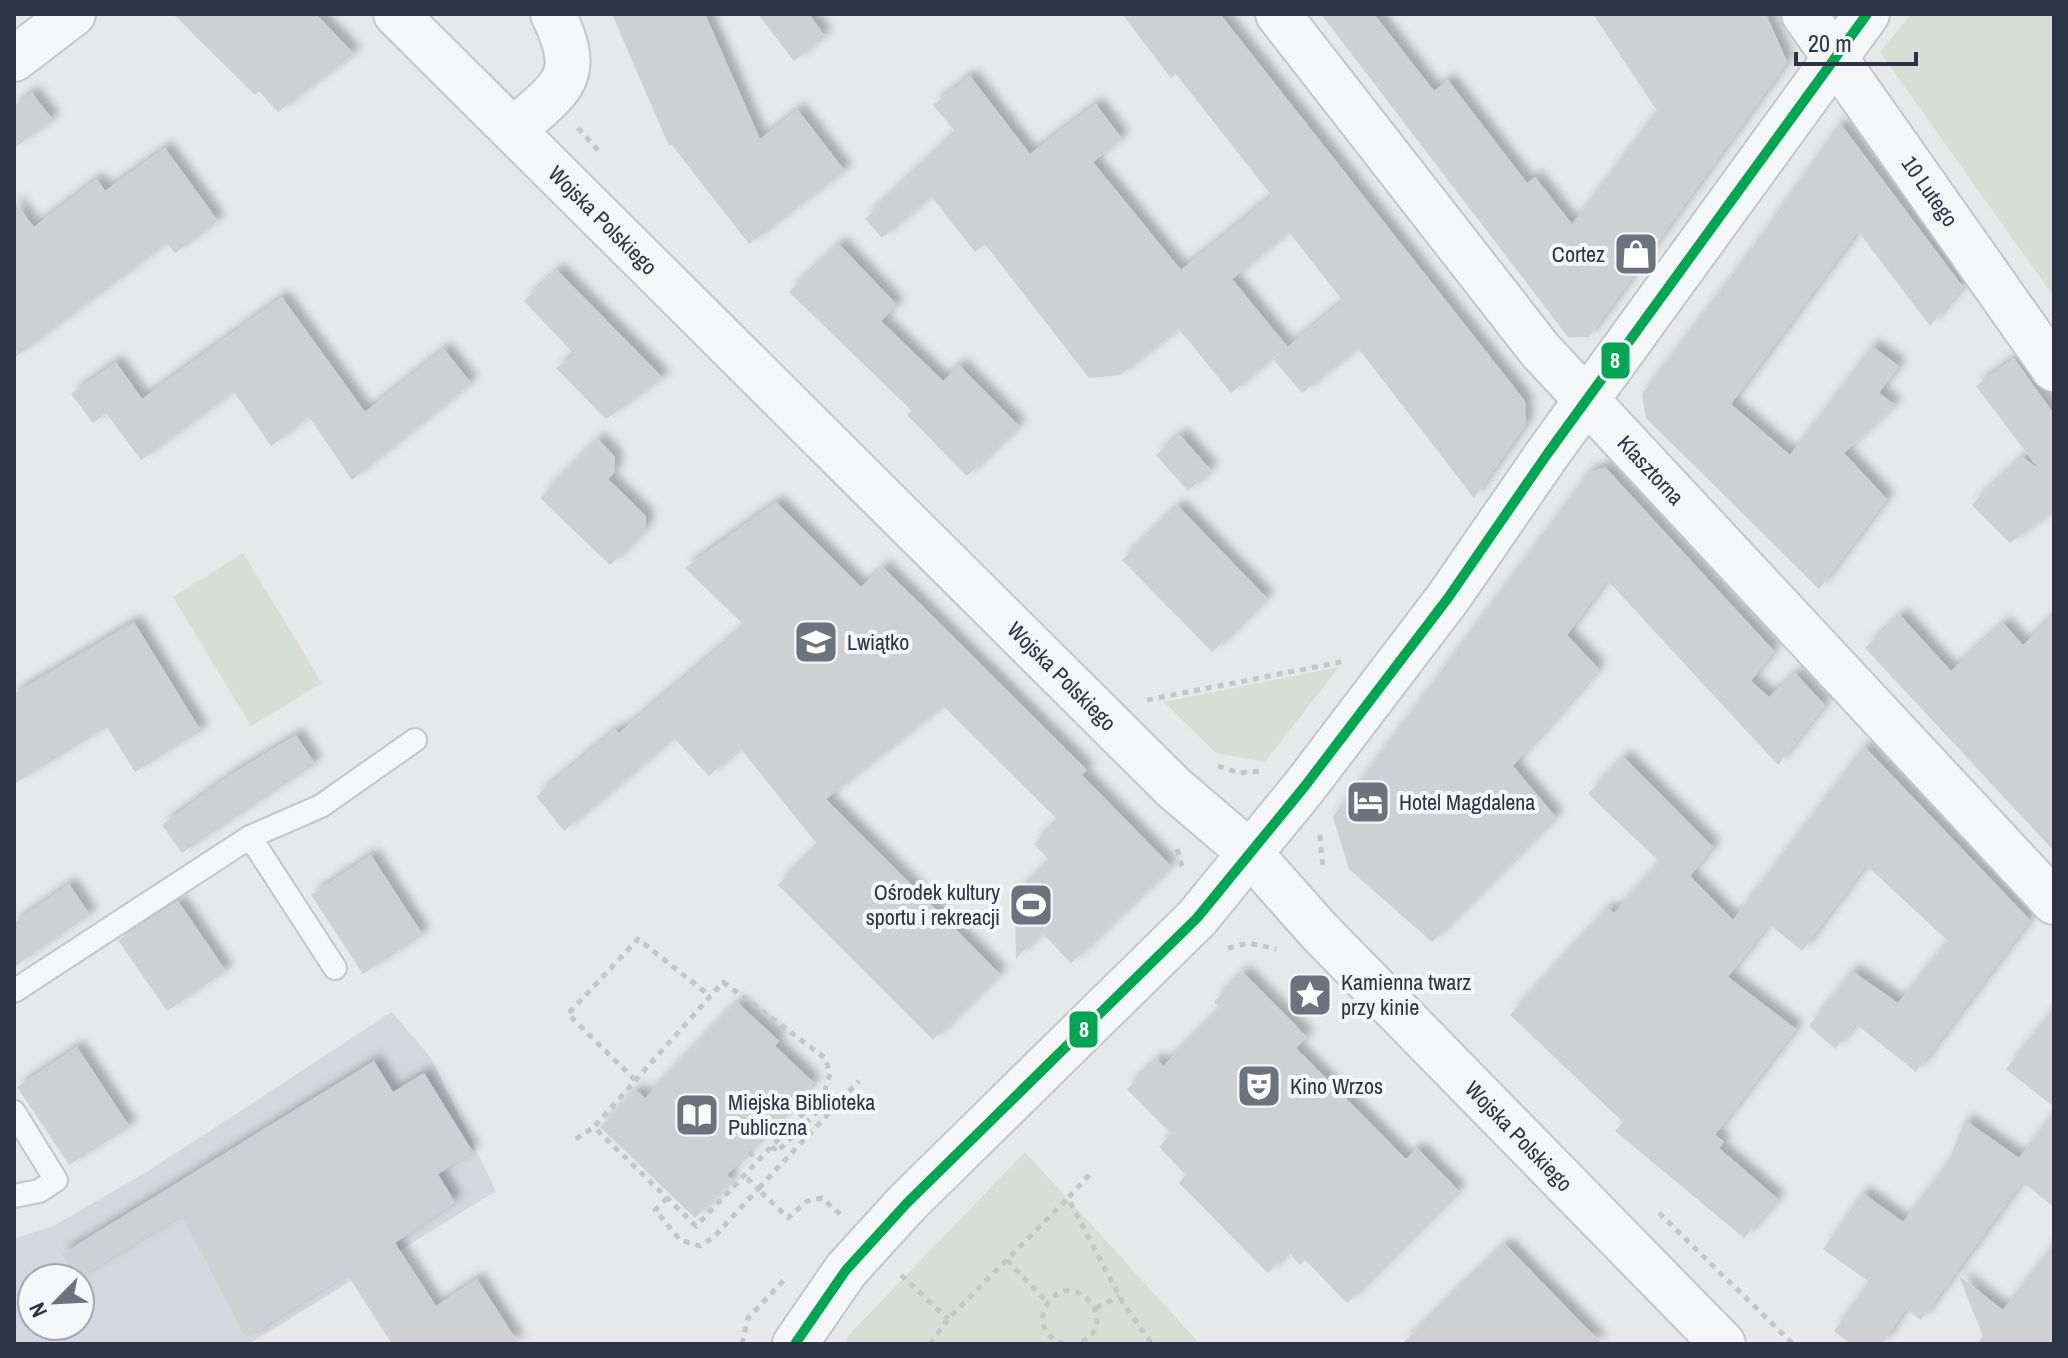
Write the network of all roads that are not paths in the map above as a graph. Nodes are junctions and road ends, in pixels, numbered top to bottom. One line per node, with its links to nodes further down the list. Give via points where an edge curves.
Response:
1 (73, 14): 7 (street)
2 (396, 14): 9 (street, Wojska Polskiego)
3 (553, 14): 9 (street, via 566,40 567,75)
4 (1278, 14): 11 (street, Klasztorna, via 1540,350)
5 (1804, 14): 8 (street, 10 Lutego)
6 (1867, 14): 8 (street)
7 (14, 59)
8 (1835, 61): 10 (street, 10 Lutego); 11 (street)
9 (514, 130): 14 (street, Wojska Polskiego, via 1174,788)
10 (2054, 369)
11 (1586, 401): 14 (street, via 1448,598); 15 (street, Klasztorna)
12 (415, 740): 13 (lane, via 321,806)
13 (250, 837): 16 (lane); 17 (lane)
14 (1249, 852): 20 (street, via 1197,918 897,1214 846,1270); 21 (street, Wojska Polskiego, via 1328,940)
15 (2052, 896)
16 (335, 968)
17 (14, 991)
18 (14, 1112): 19 (lane, via 56,1180 39,1191)
19 (14, 1196)
20 (798, 1342)
21 (1723, 1344)

